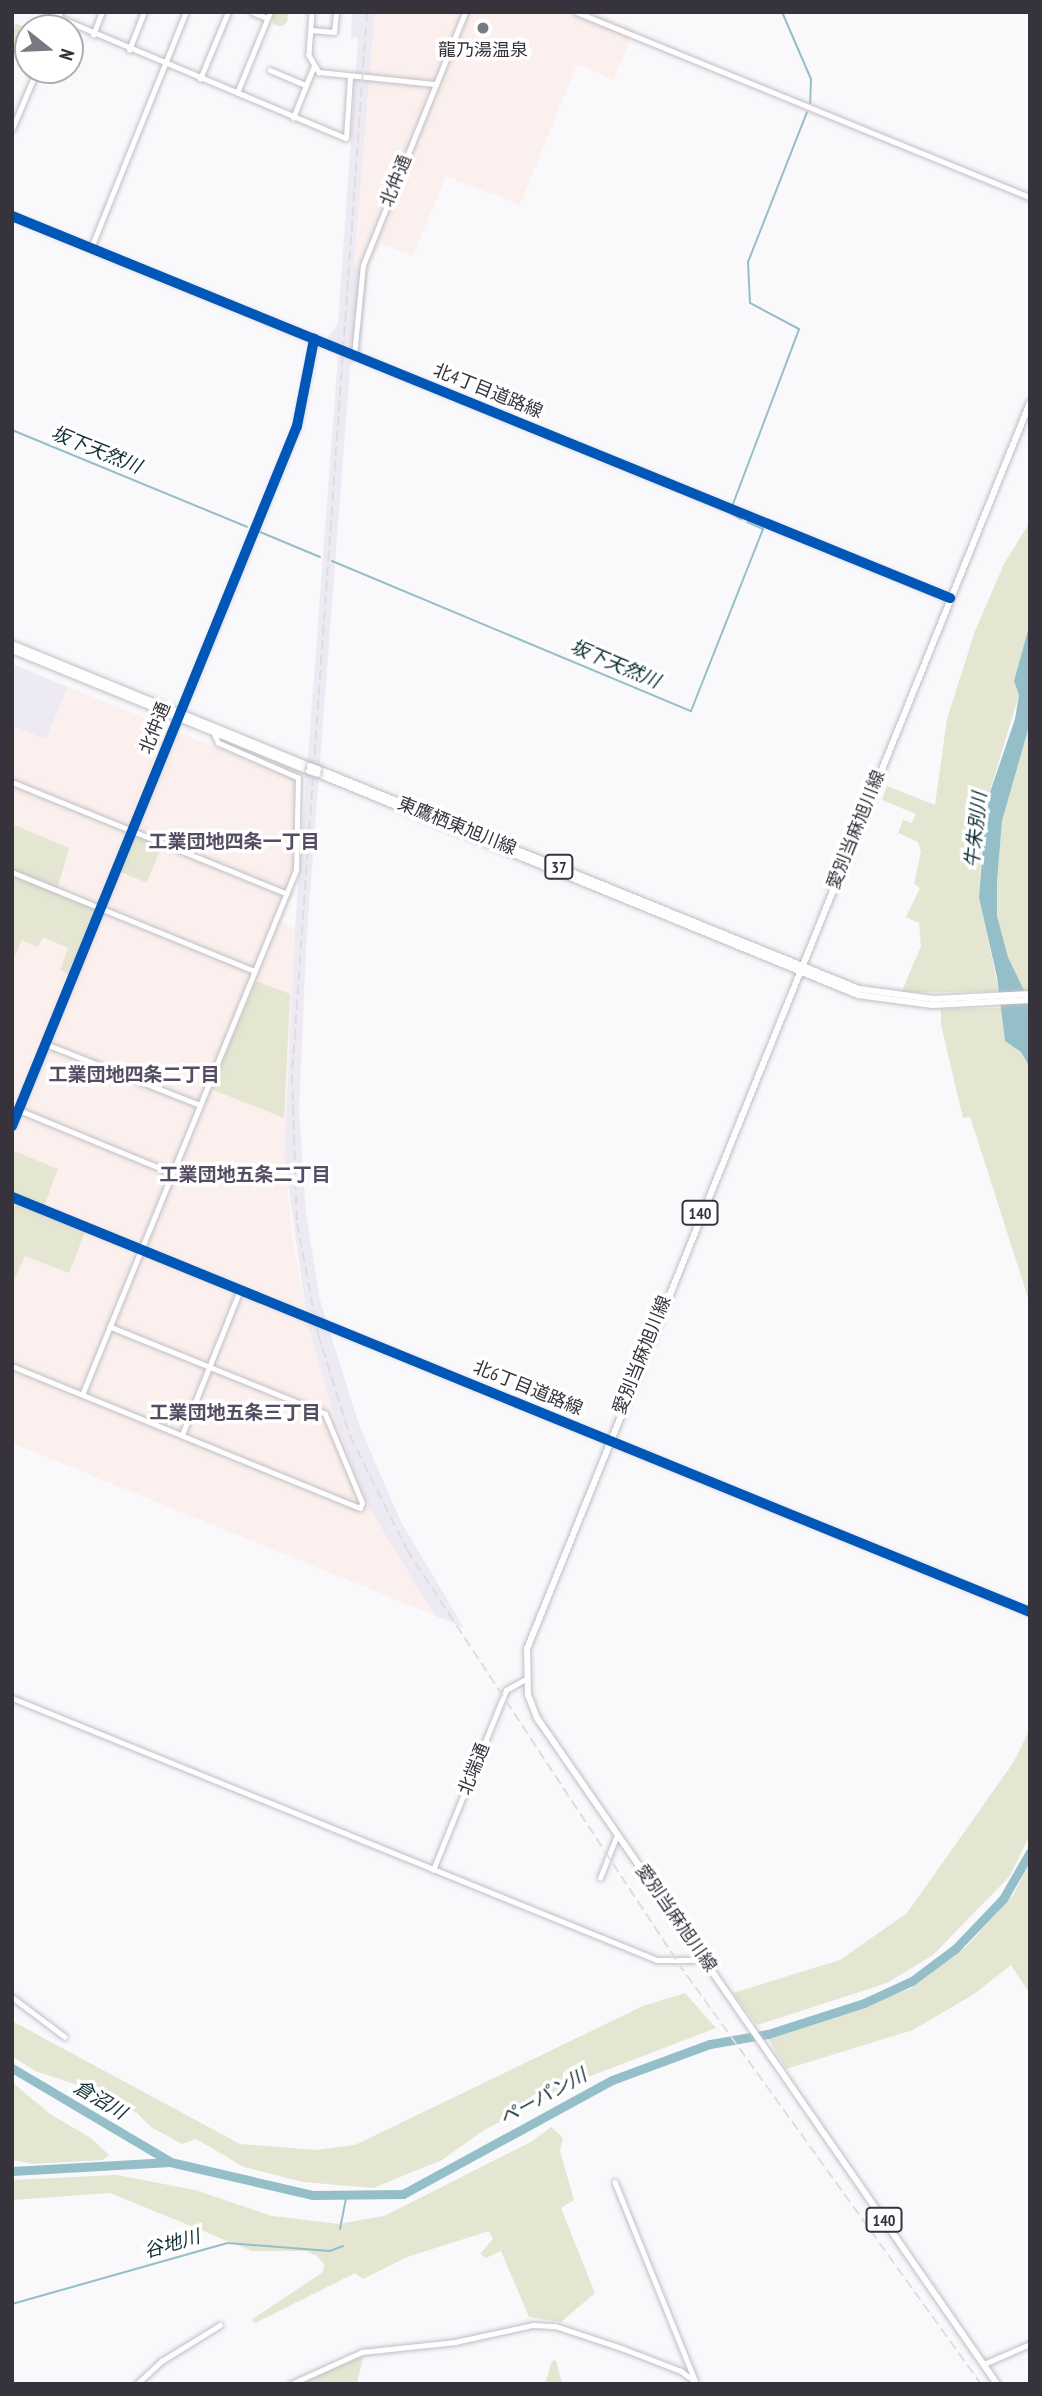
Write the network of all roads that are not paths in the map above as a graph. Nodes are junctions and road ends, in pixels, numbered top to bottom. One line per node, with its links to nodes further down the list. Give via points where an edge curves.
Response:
1 (102, 12): 14 (street)
2 (144, 12): 15 (street)
3 (186, 12): 16 (street)
4 (228, 12): 20 (street)
5 (253, 12): 11 (street)
6 (270, 12): 11 (street)
7 (312, 12): 13 (street)
8 (335, 12): 13 (street, via 334,32)
9 (465, 12): 22 (street, 北仲通)
10 (576, 12): 29 (street)
11 (267, 18): 24 (street)
12 (84, 30): 14 (street)
13 (310, 30): 17 (street)
14 (93, 34): 15 (street)
15 (129, 50): 16 (street)
16 (166, 64): 20 (street); 31 (street)
17 (313, 68): 19 (street); 23 (street)
18 (271, 70): 23 (street)
19 (350, 77): 22 (street); 27 (street, via 346,138)
20 (200, 79): 24 (street)
21 (31, 84): 26 (street)
22 (436, 84): 33 (street, 北仲通, via 363,264)
23 (306, 85): 27 (street)
24 (237, 93): 27 (street)
25 (12, 106): 26 (street)
26 (20, 109): 28 (street)
27 (293, 118)
28 (12, 130)
29 (1030, 197)
30 (12, 216): 31 (street, 北4丁目道路線)
31 (90, 248): 32 (street, 北4丁目道路線)
32 (314, 340): 33 (street, 北4丁目道路線); 38 (street, 北仲通, via 297,426)
33 (354, 356): 35 (street, 北4丁目道路線)
34 (1030, 403): 35 (main road, 愛別当麻旭川線 / 140)
35 (950, 598): 46 (main road, 愛別当麻旭川線 / 140)
36 (12, 644): 38 (main road, 東鷹栖東旭川線 / 37)
37 (12, 650): 38 (main road, 東鷹栖東旭川線 / 37)
38 (179, 715): 39 (main road, 東鷹栖東旭川線 / 37); 40 (main road, 東鷹栖東旭川線 / 37); 42 (street, 北仲通)
39 (213, 732): 40 (main road, 東鷹栖東旭川線 / 37); 44 (street, via 218,743 298,778 296,870)
40 (310, 768): 46 (main road, 東鷹栖東旭川線 / 37, bridge)
41 (12, 782): 42 (street)
42 (132, 830): 44 (street); 45 (street, 北仲通)
43 (12, 872): 45 (street)
44 (286, 893): 47 (street)
45 (101, 908): 47 (street); 51 (street, 北仲通)
46 (800, 968): 50 (main road, 東鷹栖東旭川線 / 37, via 877,994); 64 (main road, 愛別当麻旭川線 / 140)
47 (255, 971): 52 (street)
48 (1030, 994): 50 (main road, 東鷹栖東旭川線 / 37)
49 (1030, 1000): 50 (main road, 東鷹栖東旭川線 / 37)
50 (958, 1001)
51 (46, 1044): 52 (street); 53 (street, 北仲通)
52 (200, 1105): 55 (street)
53 (19, 1110): 54 (street, 北仲通); 55 (street)
54 (12, 1126)
55 (172, 1173): 57 (street)
56 (12, 1197): 57 (street, 北6丁目道路線)
57 (142, 1249): 58 (street, 北6丁目道路線); 59 (street)
58 (240, 1290): 61 (street); 64 (street, 北6丁目道路線)
59 (110, 1326): 61 (street); 62 (street)
60 (12, 1366): 62 (street)
61 (209, 1366): 63 (street); 63 (street, via 325,1414 362,1503 360,1508)
62 (82, 1395): 63 (street)
63 (182, 1435)
64 (607, 1440): 65 (street, 北6丁目道路線); 66 (main road, 愛別当麻旭川線 / 140, via 536,1620 527,1649)
65 (1030, 1612)
66 (526, 1679): 68 (main road, 愛別当麻旭川線 / 140, via 537,1718); 69 (street, 北端通, via 506,1690)
67 (12, 1698): 69 (street)
68 (617, 1835): 70 (street); 71 (main road, 愛別当麻旭川線 / 140)
69 (433, 1870): 71 (street, via 657,1960)
70 (600, 1878)
71 (706, 1960): 77 (main road, 愛別当麻旭川線 / 140)
72 (12, 1997): 73 (street)
73 (65, 2036)
74 (615, 2182): 78 (street)
75 (220, 2325): 79 (street, via 162,2361)
76 (1030, 2344): 77 (street)
77 (984, 2364): 81 (main road, 愛別当麻旭川線 / 140)
78 (696, 2383): 80 (street, via 665,2364 555,2326 533,2325 455,2342 362,2352 339,2358)
79 (137, 2384)
80 (291, 2384)
81 (997, 2384)

